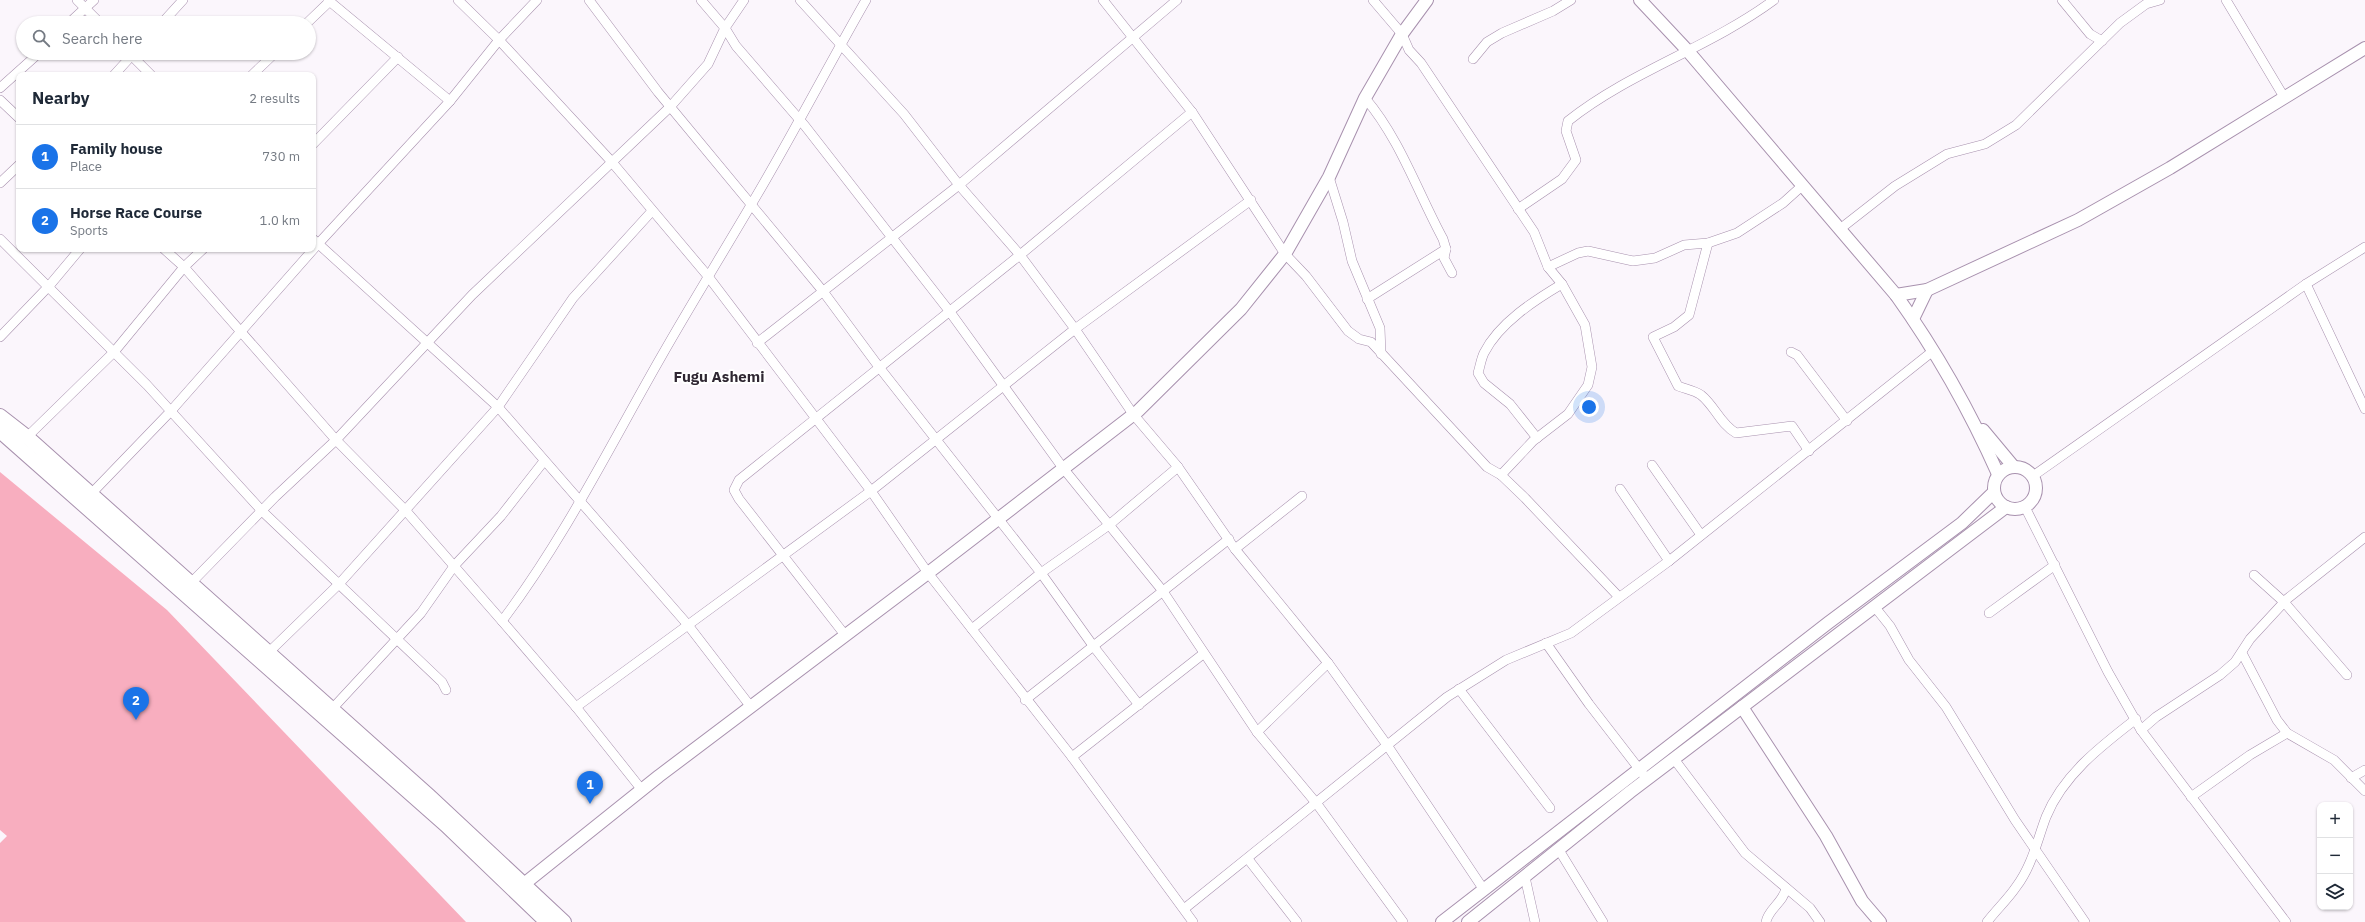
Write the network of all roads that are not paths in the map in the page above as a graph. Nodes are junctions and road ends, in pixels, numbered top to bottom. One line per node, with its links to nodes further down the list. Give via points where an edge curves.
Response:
1 (77, 0): 23 (street)
2 (94, 0): 23 (street)
3 (183, 0): 26 (street)
4 (458, 0): 31 (street)
5 (537, 0): 31 (street)
6 (589, 0): 52 (street)
7 (701, 0): 28 (street)
8 (744, 0): 28 (street)
9 (800, 0): 33 (street)
10 (866, 0): 33 (street)
11 (1103, 0): 30 (street)
12 (1177, 0): 30 (street)
13 (1373, 0): 29 (street)
14 (1427, 0): 29 (main road)
15 (1571, 0): 37 (street, via 1487,42)
16 (1640, 0): 22 (main road)
17 (1774, 0): 35 (street, via 1718,36)
18 (2062, 0): 32 (street, via 2090,34)
19 (2160, 0): 32 (street, via 2146,4 2120,23)
20 (2226, 0): 48 (street)
21 (329, 1): 27 (street); 36 (street)
22 (1649, 4): 35 (main road)
23 (85, 8): 24 (street); 25 (street)
24 (76, 16)
25 (93, 16)
26 (168, 16)
27 (314, 16)
28 (725, 28): 52 (street, via 708,64); 55 (street, via 736,46)
29 (1402, 34): 49 (main road); 65 (street, via 1409,50)
30 (1132, 38): 53 (street); 61 (street)
31 (499, 40): 51 (street); 57 (street)
32 (2102, 41): 67 (street, via 2016,125 1985,144 1947,154 1895,186)
33 (840, 44): 55 (street); 61 (street, via 904,114)
34 (2365, 48): 48 (main road)
35 (1688, 50): 62 (main road); 65 (street, via 1603,95 1568,121 1566,131 1576,160 1562,178)
36 (398, 57): 51 (street); 56 (street)
37 (1473, 59)
38 (31, 60): 42 (street)
39 (127, 60): 43 (street)
40 (137, 60): 44 (street)
41 (268, 60): 45 (street)
42 (18, 72)
43 (117, 72)
44 (148, 72)
45 (255, 72)
46 (16, 74): 47 (street)
47 (0, 88)
48 (2284, 97): 89 (main road, via 2170,168 2078,220)
49 (1365, 98): 59 (main road); 74 (street, via 1374,109 1416,183)
50 (0, 100): 54 (street)
51 (450, 101): 70 (street)
52 (670, 107): 57 (street); 64 (street)
53 (1192, 112): 63 (street); 80 (street)
54 (16, 115)
55 (800, 120): 64 (street); 68 (street)
56 (316, 141)
57 (611, 161): 66 (street); 97 (street)
58 (16, 168): 60 (street)
59 (1329, 177): 79 (main road); 91 (street, via 1344,222 1352,261)
60 (0, 183)
61 (959, 185): 68 (street); 80 (street)
62 (1803, 185): 67 (main road); 72 (street, via 1783,203 1737,233)
63 (1251, 200): 79 (street); 94 (street)
64 (751, 206): 84 (street); 88 (street)
65 (1518, 209): 82 (street, via 1534,232)
66 (652, 211): 84 (street); 105 (street, via 573,298)
67 (1840, 229): 90 (main road)
68 (892, 238): 88 (street); 92 (street)
69 (0, 239): 87 (street)
70 (316, 241)
71 (316, 243): 97 (street)
72 (1708, 243): 82 (street, via 1684,245 1654,258 1633,261 1588,251 1578,252); 118 (street, via 1689,314 1674,327 1653,337 1678,386 1700,394 1729,429 1736,433 1792,426)
73 (2365, 247): 86 (street)
74 (1446, 249): 83 (street, via 1444,258); 91 (street)
75 (77, 252): 87 (street)
76 (167, 252): 81 (street)
77 (200, 252): 81 (street)
78 (307, 252): 95 (street)
79 (1285, 254): 102 (street, via 1306,276 1348,331 1359,339 1371,342); 108 (main road, via 1241,309)
80 (1020, 256): 92 (street); 94 (street)
81 (184, 267): 95 (street); 100 (street)
82 (1548, 267): 85 (street)
83 (1452, 273)
84 (707, 275): 98 (street); 132 (street)
85 (1562, 284): 116 (street, via 1585,325 1592,367 1588,385 1568,414); 116 (street, via 1520,312 1498,335 1484,353 1478,373 1484,383 1510,404)
86 (2306, 284): 106 (street); 126 (street)
87 (49, 286): 96 (street); 100 (street)
88 (822, 290): 98 (street); 103 (street)
89 (1927, 290): 90 (main road); 93 (main road)
90 (1896, 295): 93 (main road)
91 (1367, 299): 102 (street, via 1380,328)
92 (950, 312): 103 (street); 104 (street)
93 (1913, 319): 99 (main road)
94 (1075, 329): 104 (street); 108 (street)
95 (240, 332): 107 (street); 117 (street)
96 (0, 337)
97 (426, 343): 105 (street); 117 (street)
98 (757, 343): 110 (street)
99 (1933, 351): 111 (main road); 112 (street)
100 (114, 352): 107 (street); 114 (street)
101 (1791, 352): 112 (street, via 1797,354)
102 (1381, 354): 125 (street, via 1487,467)
103 (879, 367): 110 (street); 115 (street)
104 (1002, 386): 115 (street); 123 (street)
105 (498, 407): 119 (street); 136 (street, via 439,470)
106 (2365, 409)
107 (170, 412): 130 (street); 135 (street)
108 (1133, 414): 122 (street); 123 (main road)
109 (0, 416): 114 (main road)
110 (816, 417): 128 (street); 143 (street, via 739,480 734,490)
111 (1972, 417): 121 (main road); 124 (main road)
112 (1847, 421): 118 (street)
113 (0, 431): 201 (main road, via 446,825)
114 (27, 437): 130 (main road)
115 (935, 438): 128 (street); 137 (street)
116 (1536, 438): 125 (street)
117 (336, 440): 135 (street); 136 (street)
118 (1809, 451): 139 (street)
119 (544, 461): 132 (street); 146 (street, via 501,516)
120 (1652, 465): 139 (street)
121 (2013, 466): 124 (main road); 126 (main road, via 2024,468)
122 (1178, 467): 138 (street); 141 (street)
123 (1064, 468): 137 (main road); 138 (street)
124 (1998, 474): 129 (main road)
125 (1501, 475): 153 (street)
126 (2033, 476): 134 (main road, via 2036,481 2036,493)
127 (1620, 489): 144 (street)
128 (871, 491): 143 (street); 147 (street)
129 (1994, 492): 133 (main road, via 2000,503); 184 (main road, via 1962,523 1822,627)
130 (90, 495): 150 (main road)
131 (1302, 496): 142 (street)
132 (581, 500): 157 (street, via 531,583); 158 (street)
133 (2006, 507): 134 (main road); 155 (main road)
134 (2025, 507): 145 (street)
135 (262, 511): 150 (street); 151 (street)
136 (406, 511): 146 (street); 151 (street)
137 (998, 519): 147 (main road); 148 (street)
138 (1109, 525): 148 (street); 152 (street, via 1119,534)
139 (1701, 536): 144 (street)
140 (2365, 537): 154 (street)
141 (1229, 539): 142 (street); 152 (street)
142 (1235, 549): 167 (street)
143 (784, 555): 158 (street); 160 (street)
144 (1669, 561): 153 (street)
145 (2055, 565): 156 (street); 177 (street, via 2108,672)
146 (454, 566): 157 (street); 161 (street, via 421,613)
147 (928, 573): 159 (street); 160 (main road)
148 (1042, 573): 159 (street); 163 (street)
149 (2254, 575): 154 (street)
150 (190, 583): 164 (main road)
151 (339, 584): 161 (street); 164 (street)
152 (1162, 590): 163 (street); 166 (street)
153 (1619, 597): 162 (street, via 1571,633)
154 (2284, 602): 165 (street, via 2250,639); 168 (street)
155 (1874, 606): 174 (main road); 194 (street, via 1890,626 1909,660 1946,707 1995,790)
156 (1988, 613)
157 (502, 621): 173 (street)
158 (688, 625): 173 (street); 175 (street)
159 (972, 629): 171 (street)
160 (845, 636): 175 (main road)
161 (398, 639): 170 (street, via 442,682); 176 (street)
162 (1546, 643): 169 (street, via 1506,660); 184 (street)
163 (1094, 647): 171 (street); 172 (street)
164 (268, 653): 176 (main road)
165 (2242, 653): 178 (street, via 2220,675 2156,717); 180 (street)
166 (1203, 654): 172 (street); 179 (street)
167 (1328, 663): 179 (street); 181 (street)
168 (2347, 675)
169 (1459, 689): 181 (street); 192 (street)
170 (446, 690)
171 (1026, 700): 182 (street)
172 (1139, 705): 182 (street)
173 (576, 707): 188 (street)
174 (1742, 707): 183 (main road); 212 (main road, via 1826,836 1862,901)
175 (751, 708): 188 (main road)
176 (332, 709): 197 (main road)
177 (2136, 719): 178 (street); 194 (street, via 2099,748 2073,774 2052,805)
178 (2141, 730): 190 (street)
179 (1257, 732): 191 (street)
180 (2286, 733): 186 (street, via 2334,760); 190 (street)
181 (1387, 745): 191 (street); 199 (street)
182 (1072, 757): 200 (street)
183 (1674, 759): 187 (main road); 198 (street, via 1746,853)
184 (1639, 769): 187 (street); 199 (main road)
185 (2365, 770): 186 (street)
186 (2351, 778): 189 (street)
187 (1647, 780): 193 (main road)
188 (642, 790): 197 (main road)
189 (2365, 792)
190 (2191, 797): 215 (street)
191 (1317, 804): 195 (street); 205 (street)
192 (1550, 808)
193 (1559, 850): 196 (main road); 209 (street)
194 (2036, 851): 213 (street, via 2017,887); 214 (street)
195 (1248, 859): 200 (street); 204 (street)
196 (1525, 877): 207 (main road); 208 (street)
197 (524, 884): 202 (main road)
198 (1786, 888): 210 (street, via 1785,894); 211 (street, via 1810,908)
199 (1484, 890): 206 (main road)
200 (1184, 909): 203 (street)
201 (547, 922)
202 (564, 922)
203 (1193, 922)
204 (1297, 922)
205 (1403, 922)
206 (1442, 922)
207 (1468, 922)
208 (1535, 922)
209 (1603, 922)
210 (1766, 922)
211 (1820, 922)
212 (1880, 922)
213 (1987, 922)
214 (2084, 922)
215 (2286, 922)

